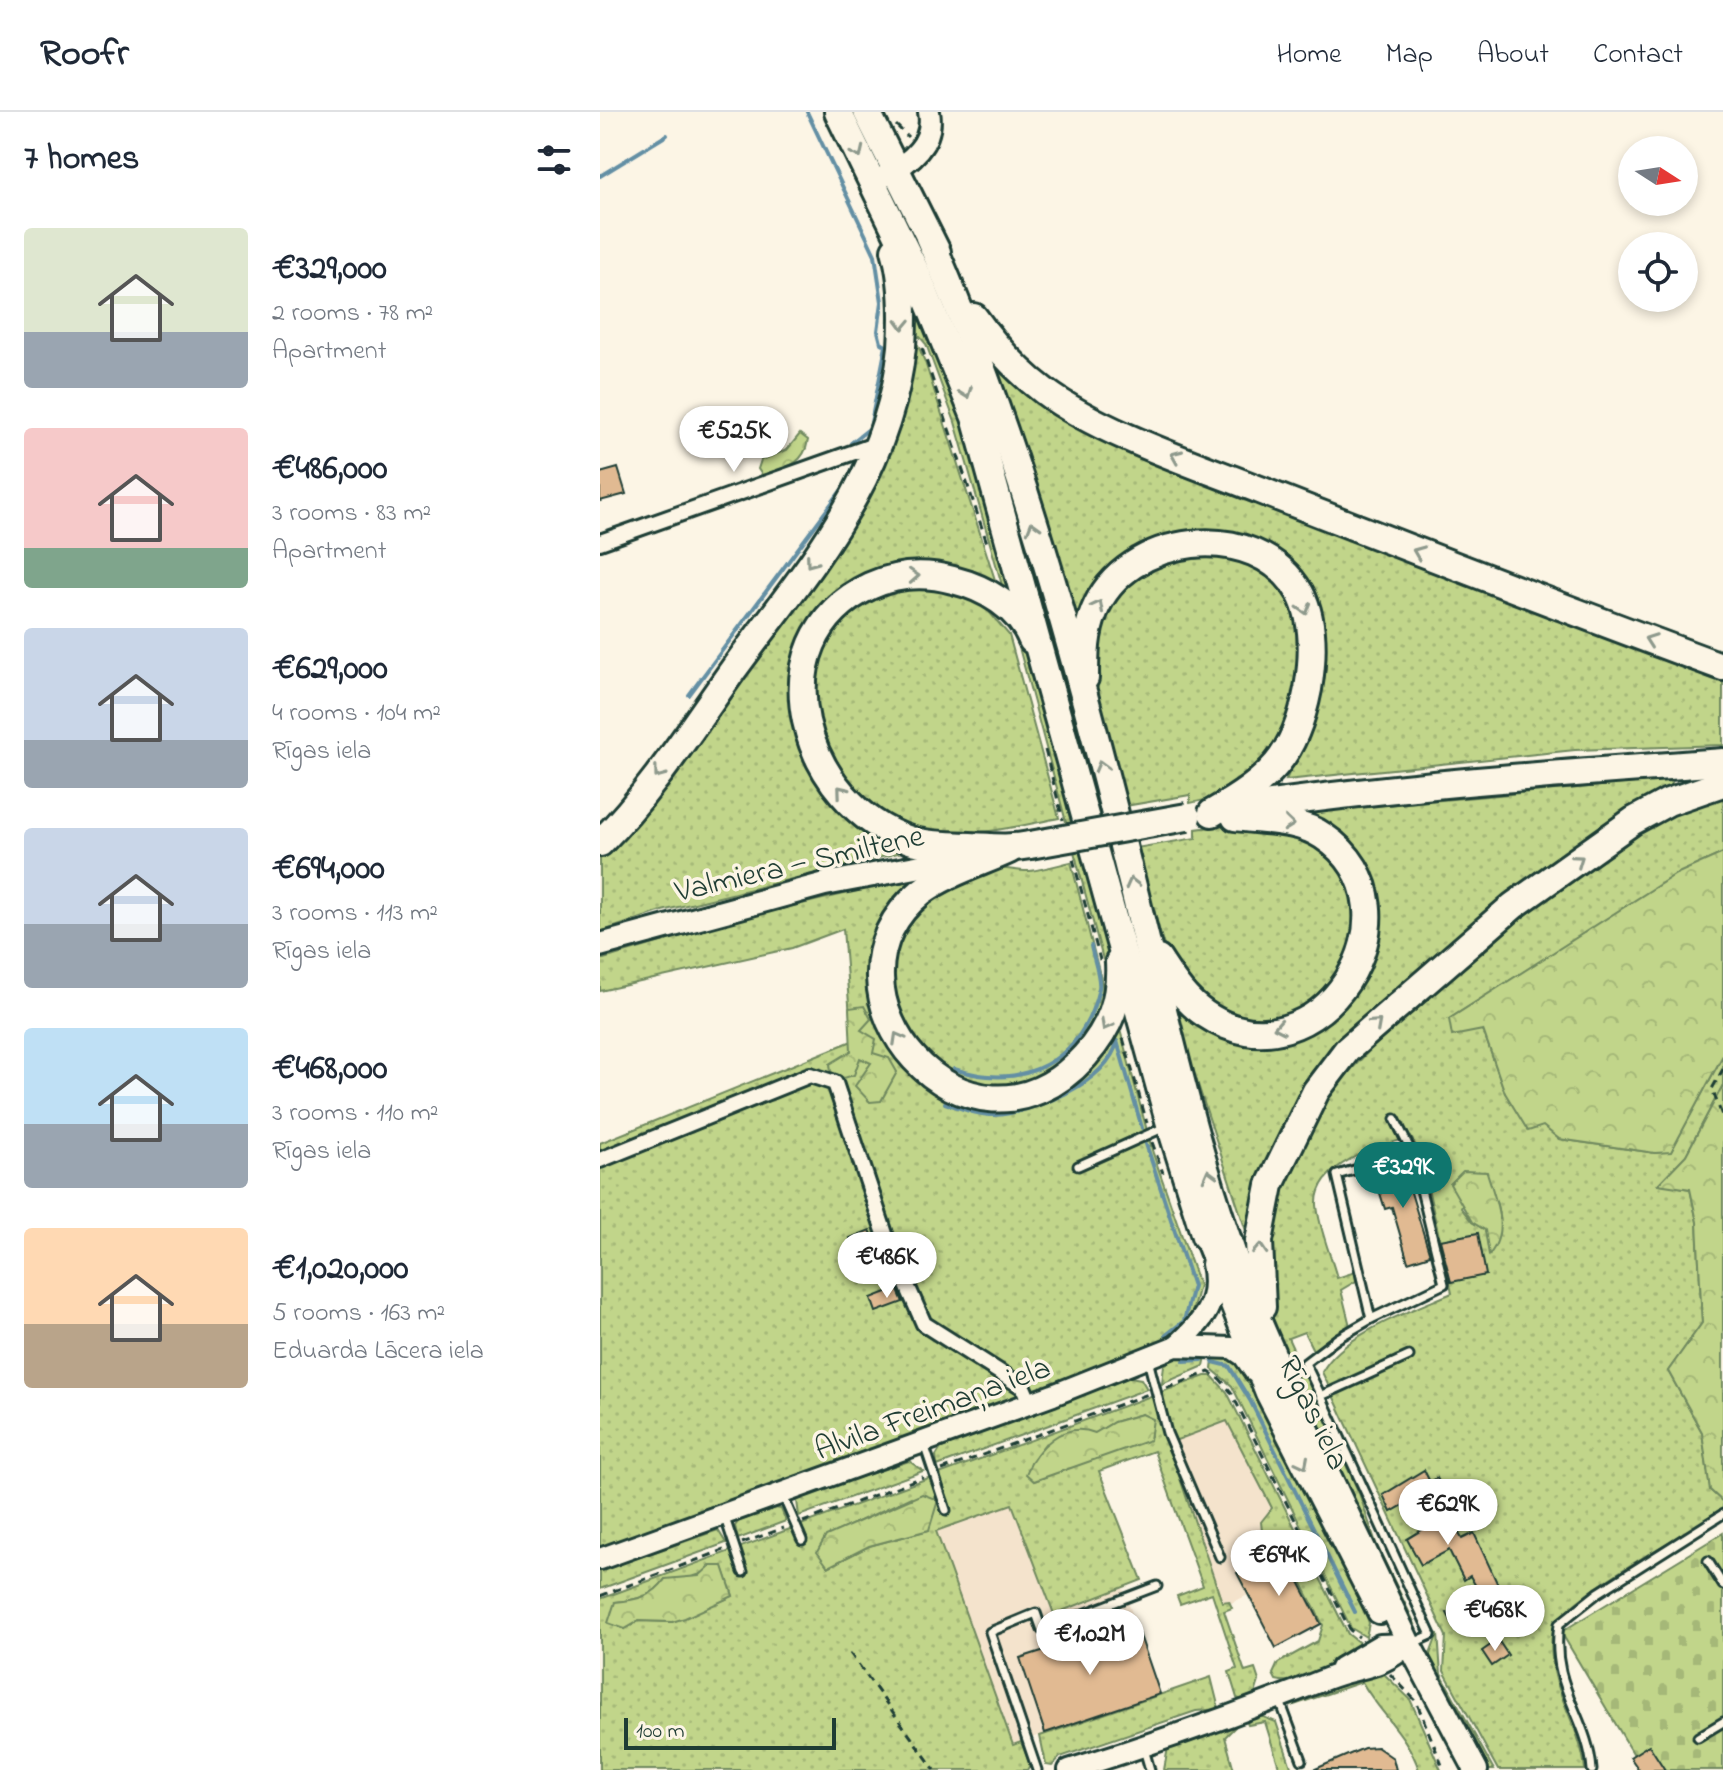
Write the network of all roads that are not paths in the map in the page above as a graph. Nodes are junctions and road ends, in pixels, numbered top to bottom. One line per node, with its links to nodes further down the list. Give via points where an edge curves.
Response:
1 (838, 112): 5 (highway, one-way to 5)
2 (929, 112): 4 (street, via 929,133 918,153)
3 (878, 116): 4 (highway)
4 (897, 170): 5 (street); 6 (highway)
5 (874, 189): 7 (highway, one-way to 7, via 900,265 903,315 900,365); 11 (highway, one-way to 11, via 917,274 975,417)
6 (929, 237): 9 (highway, one-way to 6, via 1517,591 1080,414 1044,392 1001,354 963,303); 10 (highway, one-way to 6, via 982,363)
7 (881, 443): 8 (street); 15 (highway, one-way to 15, via 839,522 675,752)
8 (600, 542)
9 (1723, 667)
10 (1085, 710): 14 (highway, one-way to 14, via 1085,641 1095,610 1127,571 1154,553 1186,543 1233,544 1278,569 1300,593 1311,630 1312,668 1303,711 1283,760 1271,773 1252,790); 18 (highway, one-way to 10)
11 (1070, 751): 16 (highway, one-way to 11, via 909,839 880,826 849,800 820,761 803,709 804,671 818,633 844,602 898,577 940,577 976,588 1005,604 1028,631); 17 (highway)
12 (1723, 762): 14 (highway, via 1520,775 1335,794)
13 (1723, 783): 28 (highway, one-way to 13, via 1258,1280 1270,1185 1308,1103 1347,1050 1513,906 1668,802)
14 (1199, 815): 16 (highway, bridge); 18 (highway, one-way to 18, via 1303,825 1340,849 1357,873 1367,921 1364,947 1337,1000 1317,1017 1282,1028 1246,1029 1218,1021 1189,1001)
15 (600, 843)
16 (1023, 847): 17 (highway, one-way to 16, via 1120,984 1108,1024 1075,1067 1049,1085 1013,1097 974,1097 937,1082 902,1047 883,999 883,961 896,924 922,892); 19 (main road, Valmiera — Smiltene, via 825,884)
17 (1102, 868): 21 (highway)
18 (1147, 944): 28 (highway, one-way to 18, via 1226,1238)
19 (600, 945)
20 (1395, 1119): 22 (lane)
21 (1159, 1126): 24 (lane); 25 (highway)
22 (1412, 1153): 26 (lane, via 1444,1284); 26 (lane, via 1337,1175)
23 (600, 1160): 33 (street, via 810,1075 835,1083 887,1240 924,1324 1023,1387)
24 (1078, 1166)
25 (1205, 1236): 27 (street, via 1213,1273 1209,1312); 31 (main road, Rīgas iela)
26 (1371, 1319): 32 (lane, via 1305,1363)
27 (1176, 1346): 30 (street, Alvila Freimaņa iela); 31 (street, Alvila Freimaņa iela, via 1232,1348 1244,1356)
28 (1272, 1354): 46 (main road, Rīgas iela)
29 (1409, 1356): 32 (lane)
30 (1147, 1358): 33 (street, Alvila Freimaņa iela); 40 (lane, via 1167,1433)
31 (1267, 1393): 46 (main road, Rīgas iela, one-way to 46, via 1388,1630)
32 (1321, 1396): 46 (lane, via 1431,1635)
33 (1030, 1403): 34 (street, Alvila Freimaņa iela)
34 (924, 1442): 35 (street, Alvila Freimaņa iela); 36 (lane)
35 (782, 1494): 38 (street, Alvila Freimaņa iela); 39 (lane)
36 (946, 1510)
37 (1723, 1514): 56 (lane, via 1598,1593 1559,1624 1557,1651 1564,1690 1590,1751)
38 (724, 1516): 41 (street, Alvila Freimaņa iela); 43 (lane)
39 (802, 1540)
40 (1220, 1557)
41 (600, 1559)
42 (1708, 1561): 44 (lane)
43 (743, 1572)
44 (1723, 1585)
45 (1157, 1586): 52 (lane, via 1042,1630 1036,1613 990,1632)
46 (1409, 1644): 47 (street, via 1380,1645 1329,1678); 55 (main road, Rīgas iela)
47 (1278, 1699): 50 (street); 51 (lane)
48 (1723, 1722): 49 (lane)
49 (1698, 1737)
50 (1143, 1747): 53 (street); 54 (lane)
51 (1302, 1760)
52 (1037, 1770)
53 (1069, 1770)
54 (1150, 1770)
55 (1476, 1770)
56 (1592, 1770)

